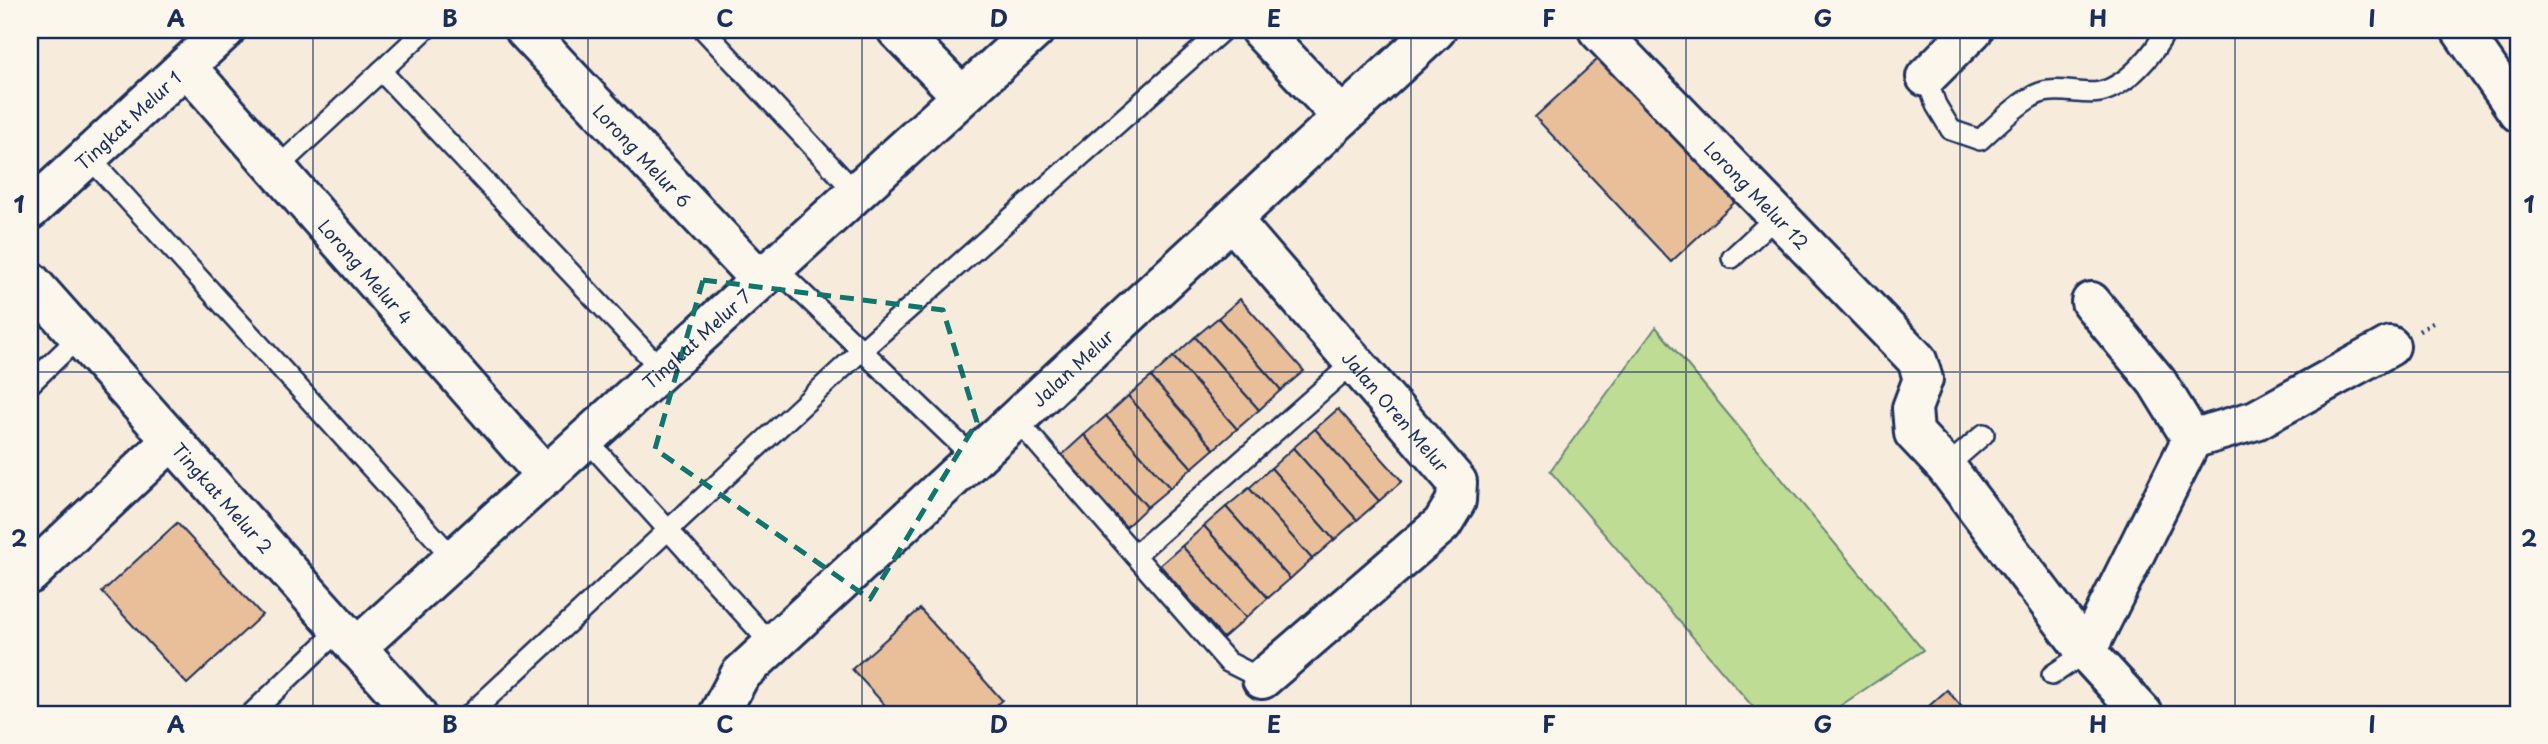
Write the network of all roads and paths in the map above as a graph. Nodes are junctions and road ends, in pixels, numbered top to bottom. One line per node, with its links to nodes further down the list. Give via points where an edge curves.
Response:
1 (225, 30): 14 (street, Tingkat Melur 1)
2 (425, 30): 15 (lane)
3 (525, 30): 27 (street, Lorong Melur 6)
4 (704, 30): 22 (lane)
5 (897, 30): 17 (street)
6 (1035, 30): 17 (street, Tingkat Melur 7)
7 (1223, 30): 32 (lane)
8 (1260, 30): 19 (street)
9 (1436, 30): 19 (street, Jalan Melur)
10 (1598, 30): 24 (street, Lorong Melur 12)
11 (1973, 30): 16 (street)
12 (2166, 30): 16 (lane, via 2157,50 2131,74 2100,92 2039,93 1980,140 1951,130)
13 (2460, 32): 18 (street)
14 (186, 66): 20 (street, Tingkat Melur 1); 21 (street, Lorong Melur 4)
15 (381, 71): 21 (lane); 34 (lane)
16 (1926, 77)
17 (962, 96): 22 (street, Tingkat Melur 7)
18 (2518, 112)
19 (1342, 117): 25 (street, Jalan Melur)
20 (88, 156): 23 (street, Tingkat Melur 1); 46 (lane)
21 (276, 169): 43 (street, Lorong Melur 4)
22 (856, 193): 27 (street, Tingkat Melur 7)
23 (30, 210)
24 (1777, 216): 26 (lane); 42 (street, Lorong Melur 12, via 1917,360 1923,379 1912,408 1914,433)
25 (1232, 220): 33 (street, Jalan Oren Melur); 36 (street, Jalan Melur)
26 (1732, 258)
27 (768, 273): 32 (lane); 34 (street, Tingkat Melur 7)
28 (30, 281): 30 (street, Tingkat Melur 2)
29 (2091, 302): 39 (street, via 2157,382)
30 (79, 337): 35 (lane); 40 (street, Tingkat Melur 2)
31 (2390, 346): 39 (street, via 2256,420)
32 (862, 350): 41 (lane); 44 (lane)
33 (1354, 362): 45 (lane); 52 (street, Jalan Oren Melur, via 1457,482 1456,501 1442,524)
34 (662, 370): 38 (street, Tingkat Melur 7)
35 (30, 384)
36 (1016, 419): 41 (street, Jalan Melur); 45 (lane)
37 (1984, 434): 42 (lane)
38 (586, 439): 43 (street, Tingkat Melur 7); 44 (lane)
39 (2192, 439): 50 (street)
40 (172, 440): 47 (street); 48 (street, Tingkat Melur 2)
41 (974, 458): 49 (street, Jalan Melur)
42 (1946, 467): 50 (street)
43 (546, 476): 46 (street, Tingkat Melur 7)
44 (669, 530): 49 (lane); 56 (lane)
45 (1135, 555): 52 (lane, via 1228,662)
46 (454, 559): 48 (street, Tingkat Melur 7)
47 (30, 574)
48 (348, 638): 54 (lane); 55 (street, Tingkat Melur 2)
49 (772, 645): 53 (street, Jalan Melur, via 740,675)
50 (2086, 652): 51 (lane); 57 (street)
51 (2052, 675)
52 (1262, 679)
53 (725, 712)
54 (251, 714)
55 (416, 714)
56 (470, 714)
57 (2143, 714)

